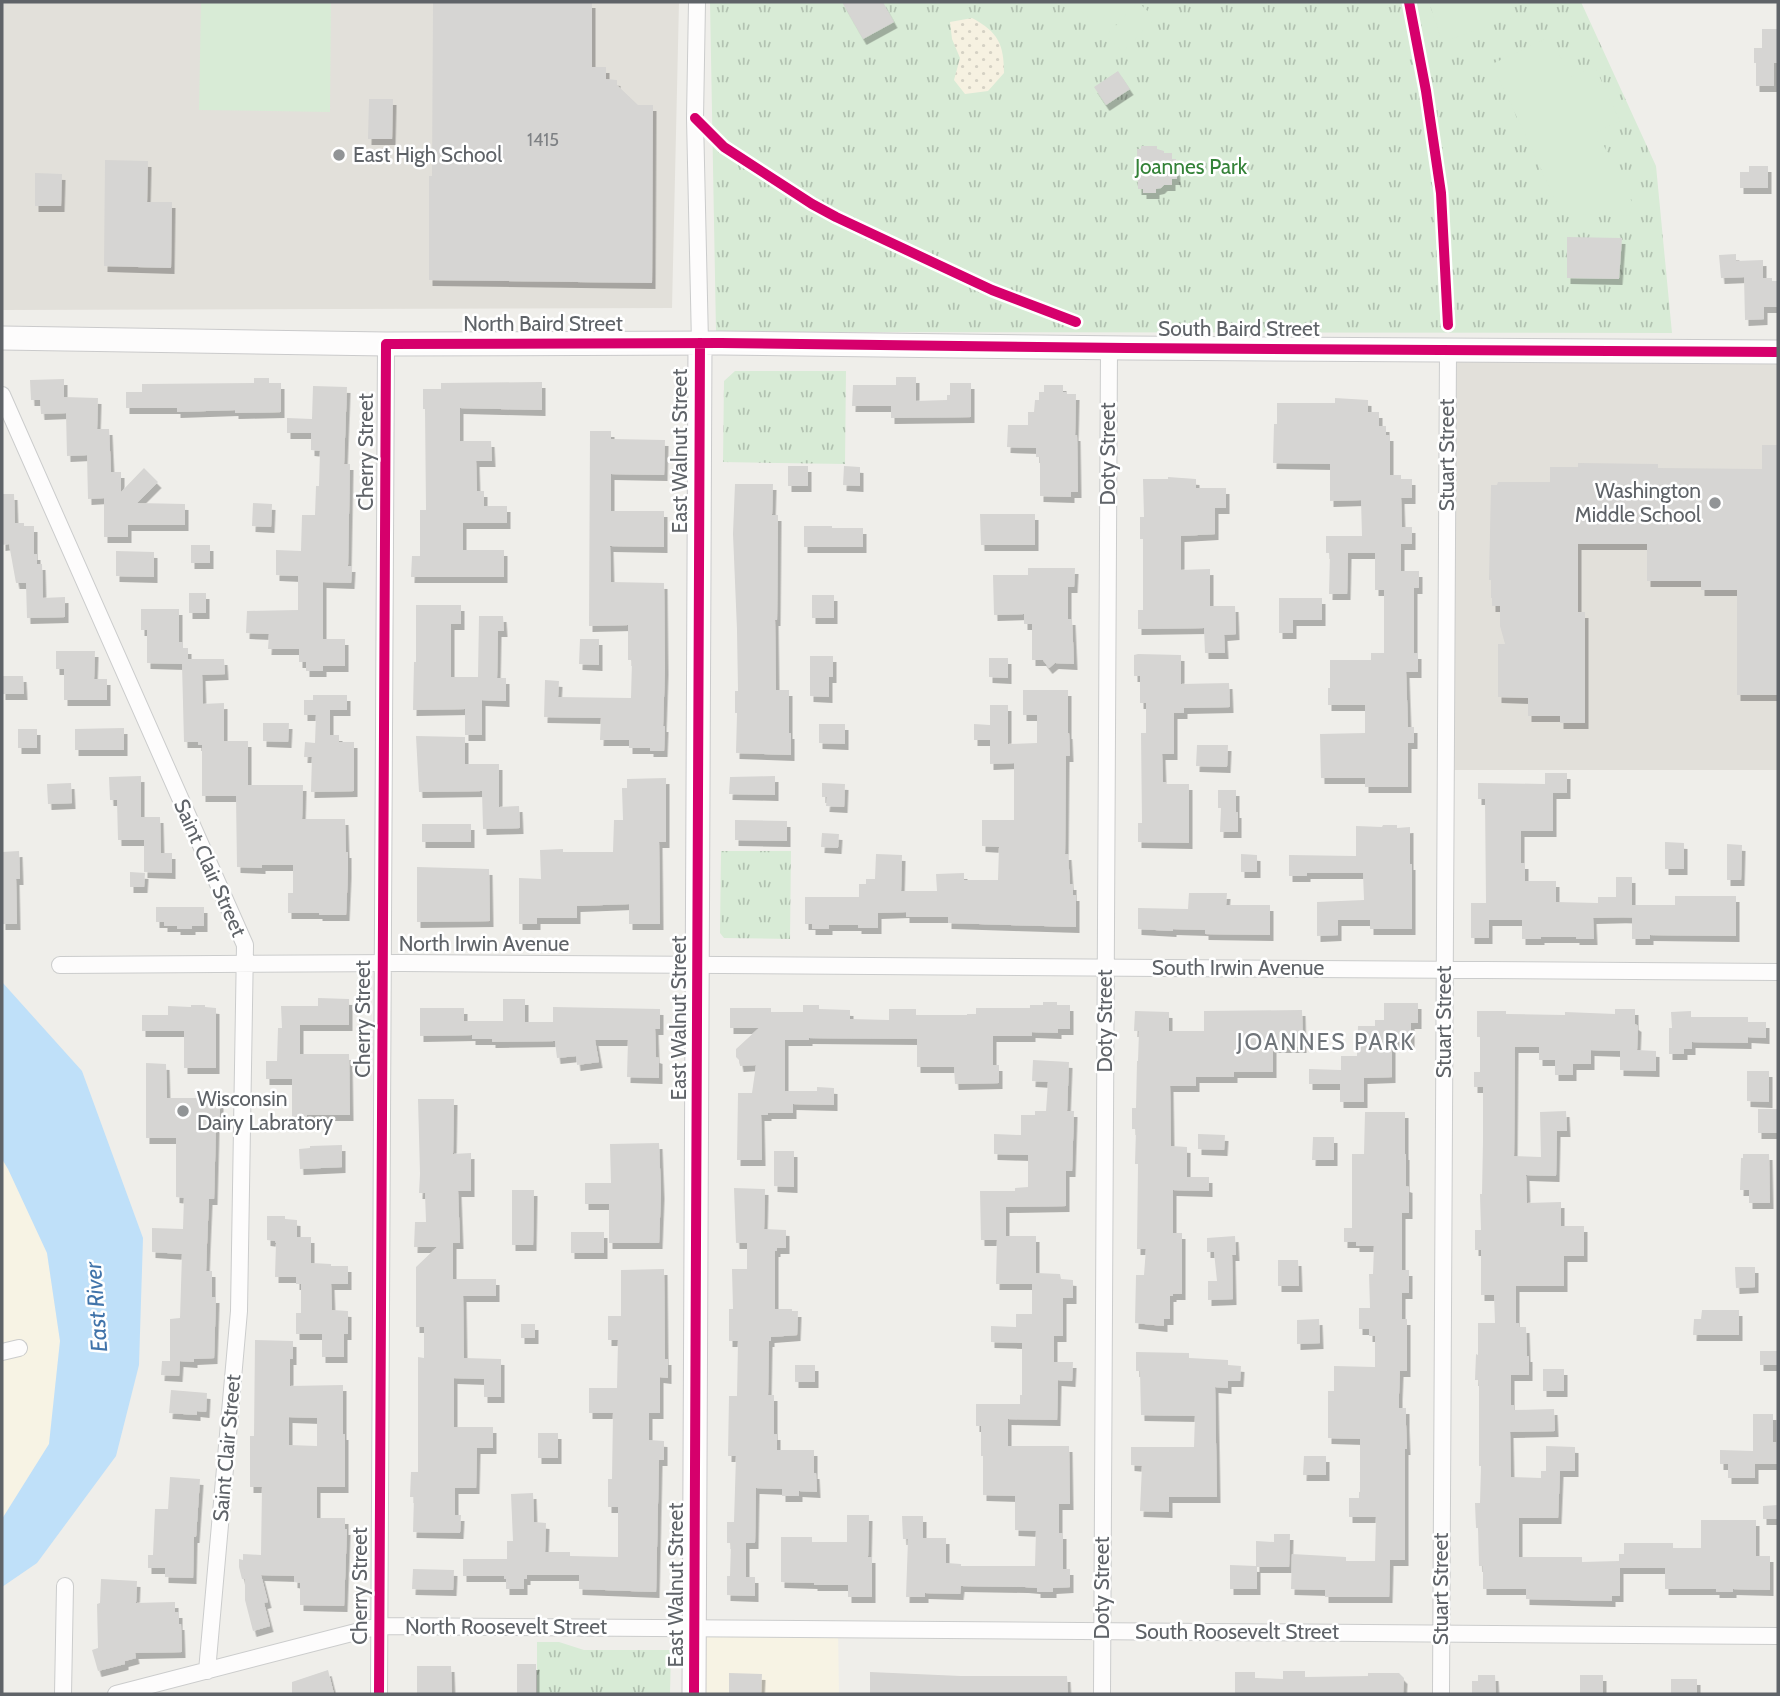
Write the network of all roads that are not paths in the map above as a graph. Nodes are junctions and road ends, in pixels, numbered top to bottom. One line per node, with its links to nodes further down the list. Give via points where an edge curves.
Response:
1 (697, 2): 3 (street, East Walnut Street)
2 (2, 338): 4 (street, North Baird Street)
3 (700, 343): 4 (street, North Baird Street); 5 (street, South Baird Street); 12 (street, East Walnut Street)
4 (386, 344): 10 (street, Cherry Street)
5 (1109, 348): 6 (street, South Baird Street); 13 (street, Doty Street)
6 (1448, 350): 7 (street, South Baird Street); 14 (street, Stuart Street)
7 (1778, 352)
8 (2, 395): 9 (street, Saint Clair Street, via 243,940)
9 (245, 963): 10 (street, North Irwin Avenue); 11 (street, North Irwin Avenue); 24 (street, Saint Clair Street, via 239,1311)
10 (382, 963): 12 (street, North Irwin Avenue); 19 (street, Cherry Street)
11 (60, 965)
12 (698, 965): 13 (street, South Irwin Avenue); 20 (street, East Walnut Street)
13 (1105, 968): 14 (street, South Irwin Avenue); 21 (street, Doty Street)
14 (1445, 970): 15 (street, South Irwin Avenue); 22 (street, Stuart Street)
15 (1778, 972)
16 (19, 1348): 17 (street)
17 (2, 1353)
18 (65, 1586): 25 (street)
19 (379, 1626): 20 (street, North Roosevelt Street); 24 (street, North Roosevelt Street); 27 (street, Cherry Street)
20 (695, 1628): 21 (street, South Roosevelt Street); 28 (street, East Walnut Street)
21 (1102, 1631): 22 (street, South Roosevelt Street); 29 (street, Doty Street)
22 (1441, 1634): 23 (street, South Roosevelt Street); 30 (street, Stuart Street)
23 (1778, 1636)
24 (207, 1671): 26 (street, North Roosevelt Street)
25 (63, 1694)
26 (116, 1694)
27 (379, 1694)
28 (694, 1694)
29 (1101, 1694)
30 (1441, 1694)

